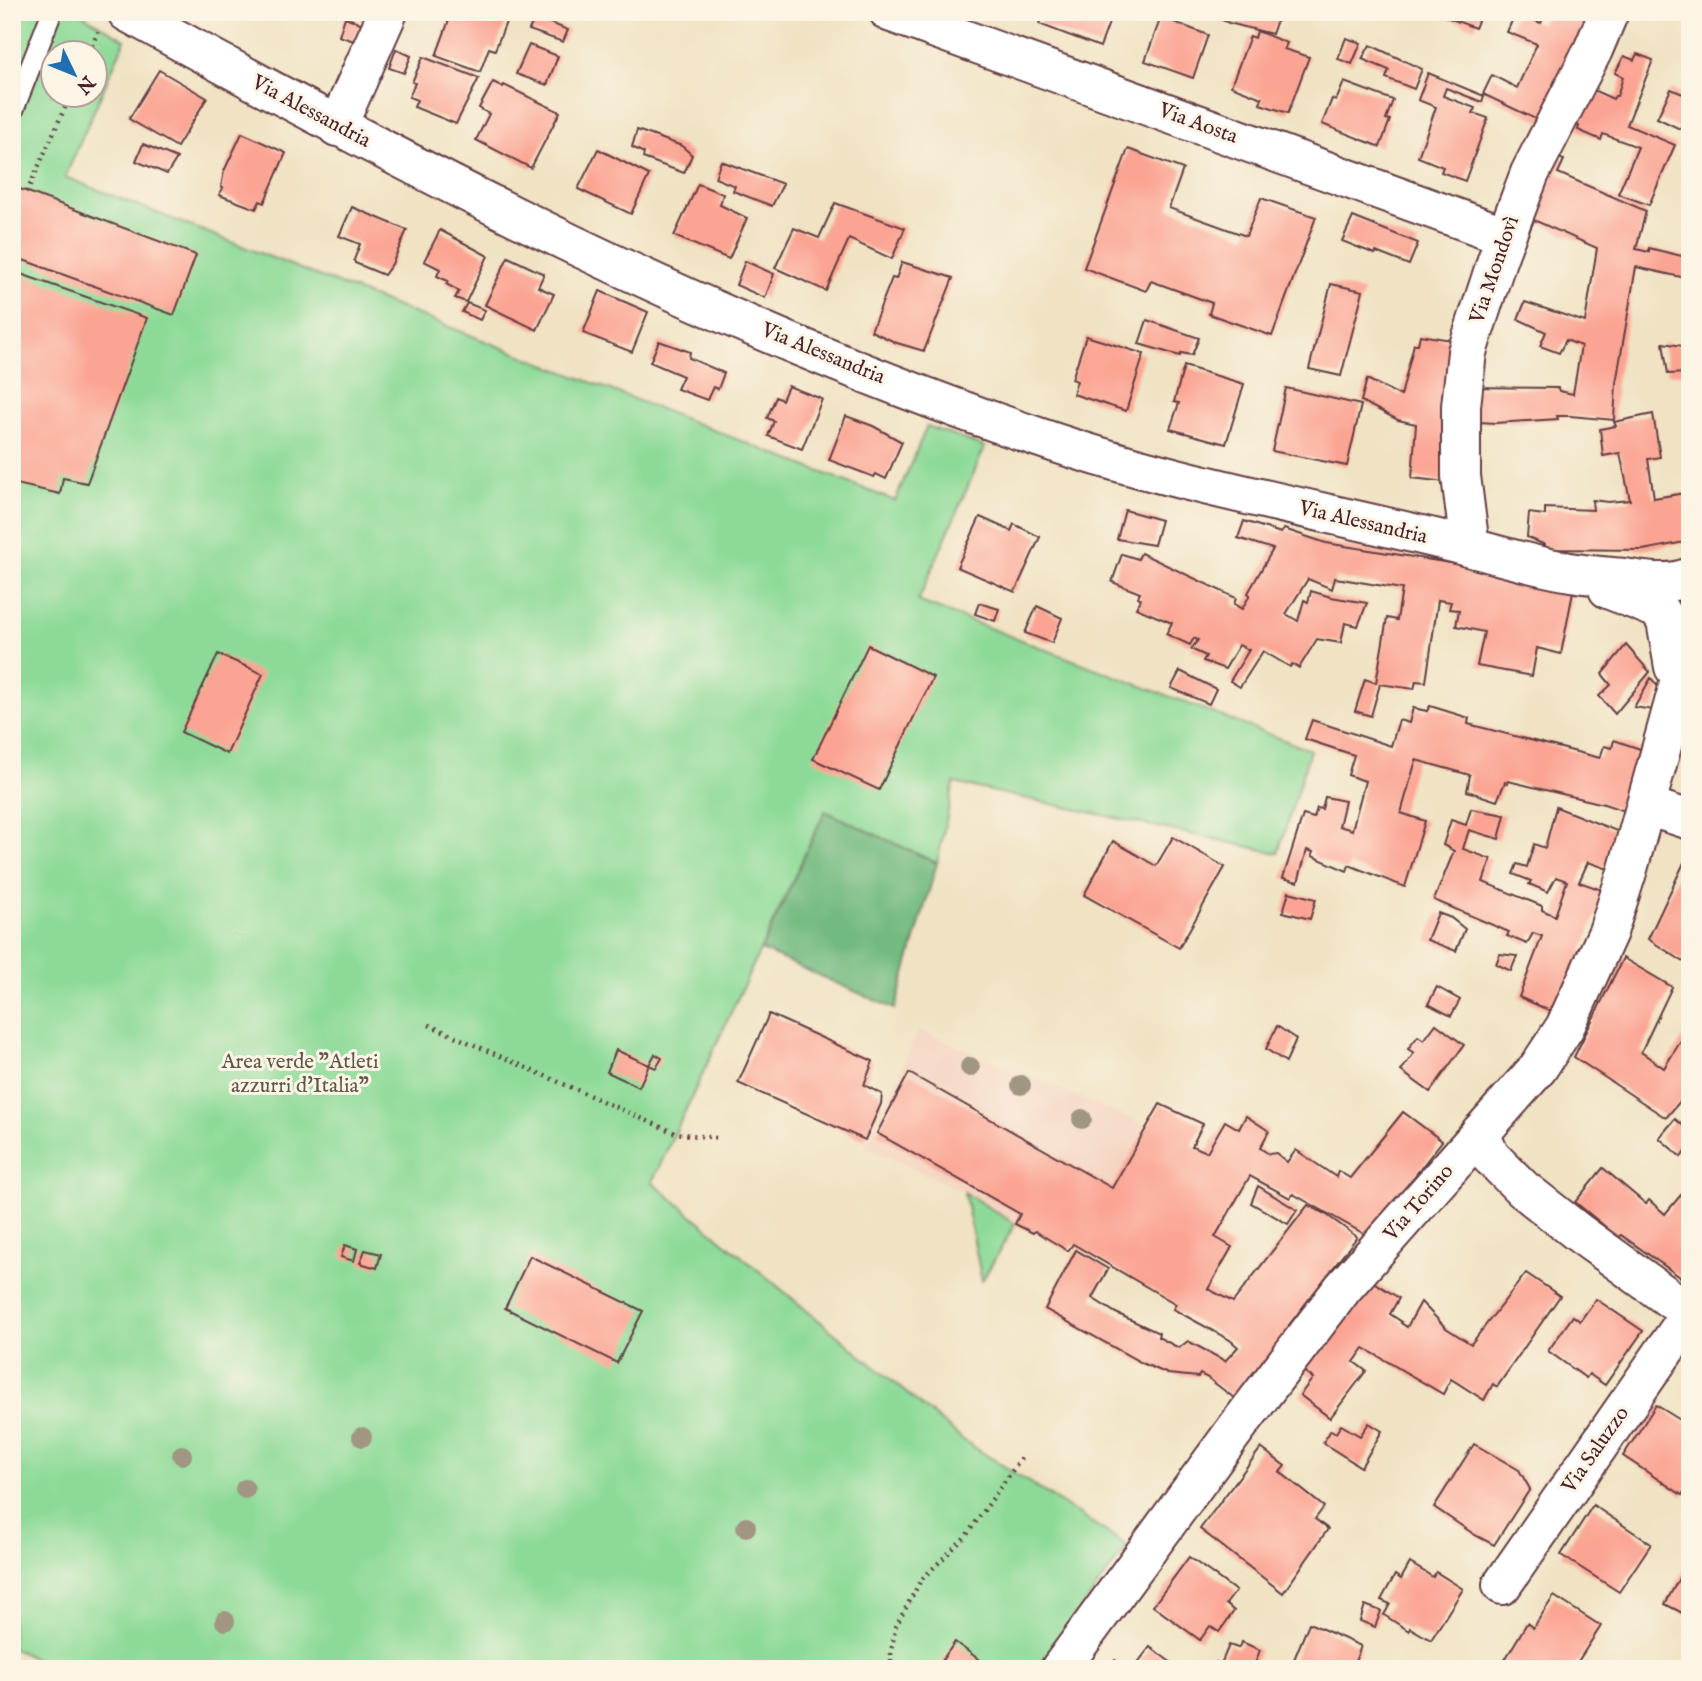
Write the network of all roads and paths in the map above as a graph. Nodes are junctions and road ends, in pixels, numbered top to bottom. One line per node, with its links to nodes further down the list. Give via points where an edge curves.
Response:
1 (52, 12): 7 (lane)
2 (127, 12): 8 (street, Via Alessandria)
3 (388, 12): 8 (street)
4 (889, 12): 10 (street, Via Aosta)
5 (1609, 12): 10 (street, Via Mondovì, via 1530,173)
6 (65, 108): 9 (path)
7 (12, 114)
8 (337, 127): 11 (street, Via Alessandria, via 501,211 681,295 1007,426 1192,483)
9 (27, 192)
10 (1506, 236): 11 (street, Via Mondovì, via 1467,352 1462,393 1461,476)
11 (1470, 547): 12 (street, Via Alessandria)
12 (1679, 600): 13 (street, Via Torino, via 1678,688)
13 (1647, 806): 14 (street); 16 (street, Via Torino, via 1608,932 1565,1027 1538,1068)
14 (1690, 820)
15 (429, 1024): 17 (path, via 675,1133)
16 (1480, 1133): 18 (street, Via Saluzzo, via 1490,1156 1523,1189); 24 (street, Via Torino, via 1343,1288)
17 (717, 1138)
18 (1690, 1313): 20 (street, Via Saluzzo)
19 (1022, 1457): 23 (path, via 966,1536 921,1580 896,1626)
20 (1502, 1585)
21 (12, 1664): 22 (path)
22 (23, 1669)
23 (891, 1669)
24 (1060, 1669)

